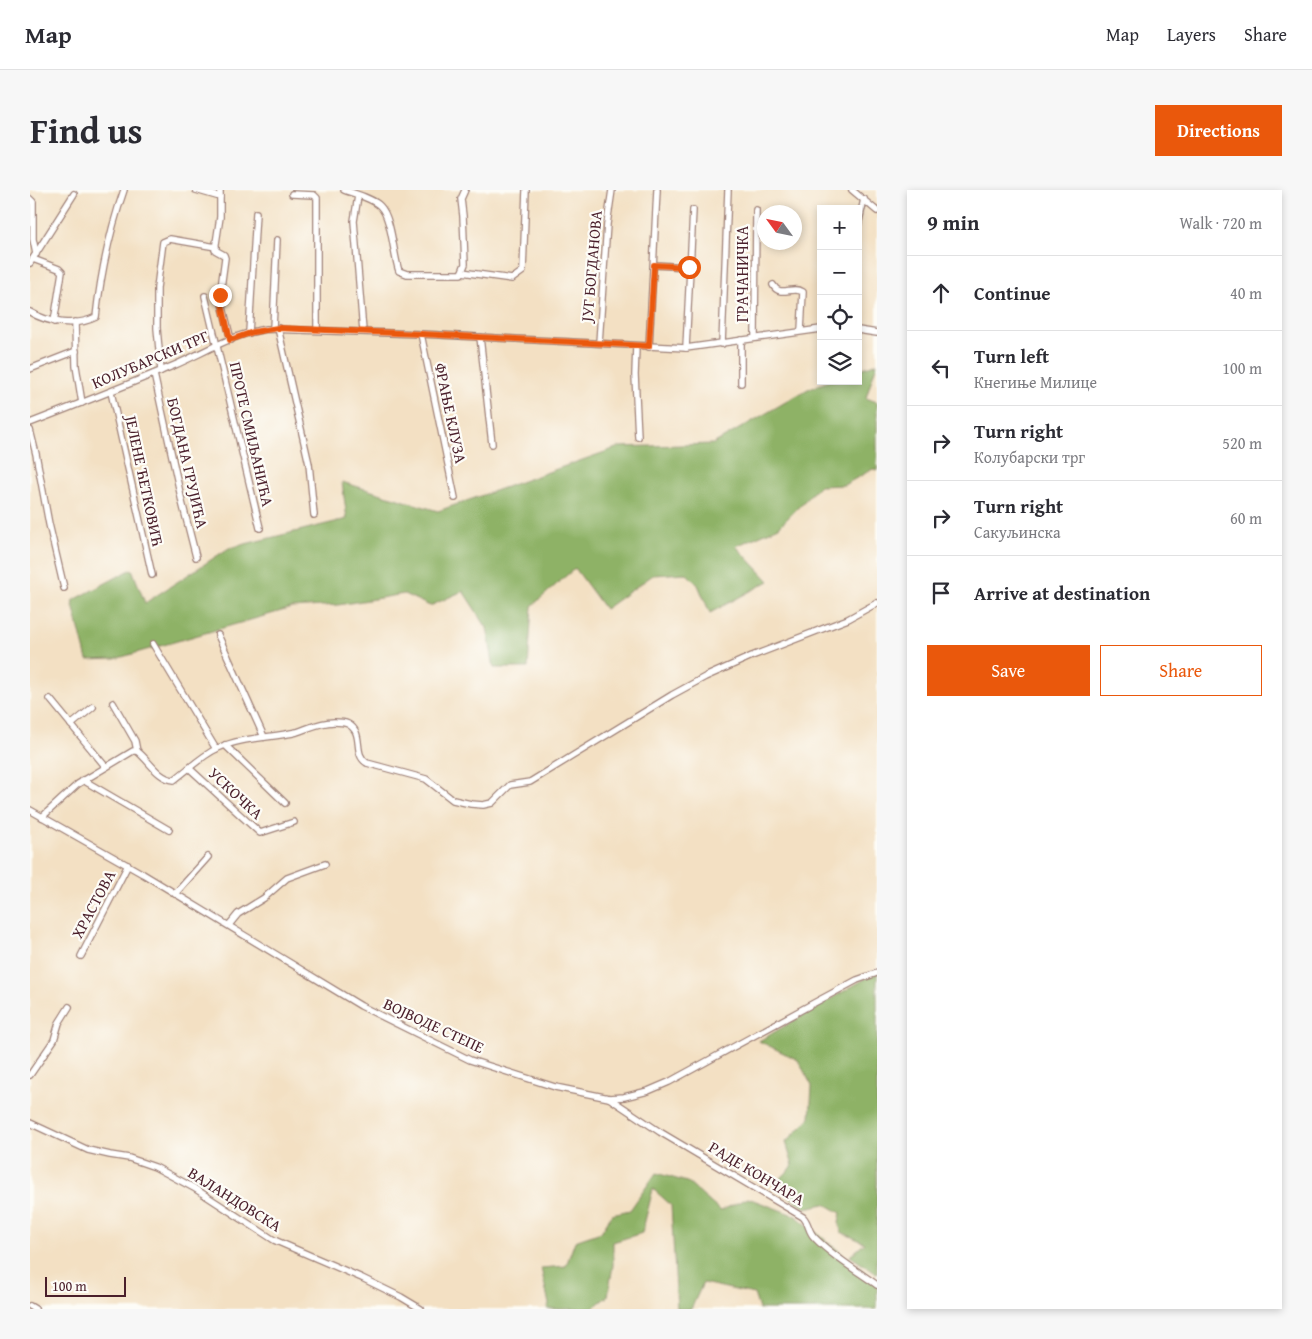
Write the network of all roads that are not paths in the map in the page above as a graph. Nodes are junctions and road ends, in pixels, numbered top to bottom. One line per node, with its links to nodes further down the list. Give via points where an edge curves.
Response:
1 (124, 190): 31 (street, via 110,232 96,317)
2 (196, 190): 10 (street)
3 (344, 190): 13 (street)
4 (465, 190): 26 (street, via 461,199 465,252)
5 (526, 190): 26 (street, via 523,271 512,279)
6 (612, 190): 45 (street, ЈУГ БОГДАНОВА)
7 (657, 190): 24 (street)
8 (728, 190): 46 (street)
9 (852, 190): 15 (street)
10 (220, 193): 22 (street)
11 (74, 194): 23 (street)
12 (292, 194): 33 (street, via 314,195 316,198)
13 (358, 196): 26 (street, via 381,207 387,217 399,271); 35 (street, via 354,221)
14 (30, 199): 23 (street, via 33,202)
15 (864, 199): 16 (street); 19 (street)
16 (862, 208)
17 (693, 210): 25 (street)
18 (756, 210): 42 (street, ГРАЧАНИЧКА)
19 (877, 211)
20 (256, 212): 38 (street)
21 (277, 240): 32 (street)
22 (216, 247): 43 (street, via 225,258 220,295); 53 (street, via 170,239 163,242 157,288)
23 (33, 259): 30 (street, via 62,272)
24 (654, 265): 25 (street); 49 (street)
25 (689, 267): 50 (street)
26 (462, 272)
27 (773, 285): 36 (street, via 779,292 798,289 802,292)
28 (204, 296): 47 (street, ПРОТЕ СМИЉАНИЋА)
29 (30, 312): 30 (street)
30 (54, 322): 31 (street)
31 (74, 322): 51 (street)
32 (275, 328): 33 (street, КОЛУБАРСКИ ТРГ); 38 (street, КОЛУБАРСКИ ТРГ); 63 (street, via 309,464)
33 (317, 329): 35 (street, КОЛУБАРСКИ ТРГ)
34 (817, 329): 36 (street, КОЛУБАРСКИ ТРГ)
35 (363, 331): 40 (street, КОЛУБАРСКИ ТРГ)
36 (800, 331): 42 (street, КОЛУБАРСКИ ТРГ)
37 (862, 331): 39 (street)
38 (249, 333): 43 (street, КОЛУБАРСКИ ТРГ)
39 (877, 333)
40 (421, 334): 41 (street, КОЛУБАРСКИ ТРГ); 62 (street, ФРАЊЕ КЛУЗА)
41 (480, 337): 45 (street, КОЛУБАРСКИ ТРГ); 61 (street)
42 (755, 338): 44 (street, КОЛУБАРСКИ ТРГ)
43 (230, 340): 47 (street, КОЛУБАРСКИ ТРГ)
44 (741, 340): 46 (street, КОЛУБАРСКИ ТРГ); 55 (street)
45 (599, 343): 48 (street, КОЛУБАРСКИ ТРГ)
46 (722, 344): 50 (street, КОЛУБАРСКИ ТРГ)
47 (216, 346): 53 (street, КОЛУБАРСКИ ТРГ); 64 (street, ПРОТЕ СМИЉАНИЋА)
48 (636, 346): 49 (street, КОЛУБАРСКИ ТРГ); 60 (street)
49 (649, 346): 50 (street, КОЛУБАРСКИ ТРГ)
50 (686, 348)
51 (76, 351): 52 (street); 57 (street)
52 (30, 369)
53 (161, 371): 54 (street, КОЛУБАРСКИ ТРГ)
54 (154, 374): 56 (street, КОЛУБАРСКИ ТРГ); 65 (street, БОГДАНА ГРУЈИЋА)
55 (741, 383)
56 (111, 392): 57 (street, КОЛУБАРСКИ ТРГ); 66 (street, ЈЕЛЕНЕ ЋЕТКОВИЋ)
57 (82, 403): 58 (street, КОЛУБАРСКИ ТРГ)
58 (30, 423)
59 (30, 430): 67 (street)
60 (638, 437)
61 (492, 444)
62 (455, 498)
63 (314, 515)
64 (260, 528)
65 (196, 557)
66 (152, 576)
67 (64, 588)
68 (877, 603): 75 (street, via 848,619 705,677 530,782 510,786 488,804 452,800 426,779 367,763 360,756 355,729 346,723 315,725)
69 (218, 635): 75 (street)
70 (154, 644): 77 (street)
71 (50, 699): 74 (street)
72 (113, 703): 78 (street)
73 (93, 707): 74 (street)
74 (71, 725): 79 (street)
75 (264, 737): 76 (street)
76 (225, 745): 77 (street); 82 (street)
77 (216, 749): 80 (street)
78 (137, 750): 79 (street); 80 (street, via 160,774 171,780)
79 (104, 766): 81 (street)
80 (189, 768): 85 (street, УСКОЧКА, via 260,834)
81 (83, 780): 84 (street); 86 (street)
82 (285, 803)
83 (30, 810): 84 (street, ВОЈВОДЕ СТЕПЕ)
84 (42, 817): 89 (street, ВОЈВОДЕ СТЕПЕ)
85 (294, 822)
86 (169, 830)
87 (208, 857): 90 (street)
88 (325, 864): 91 (street, via 287,878)
89 (128, 865): 90 (street, ВОЈВОДЕ СТЕПЕ); 92 (street, ХРАСТОВА)
90 (175, 894): 91 (street, ВОЈВОДЕ СТЕПЕ)
91 (228, 925): 96 (street, ВОЈВОДЕ СТЕПЕ, via 361,1006 470,1060 555,1087)
92 (81, 956)
93 (877, 973): 96 (street, ВОЈВОДЕ СТЕПЕ, via 822,998 669,1082 648,1091)
94 (69, 1007): 95 (street, via 54,1040)
95 (30, 1074)
96 (609, 1098): 98 (street, РАДЕ КОНЧАРА, via 660,1132 803,1216 812,1236)
97 (30, 1123): 101 (street, ВАЛАНДОВСКА, via 88,1150 130,1158 155,1167 274,1240 362,1278)
98 (877, 1285)
99 (30, 1306): 100 (street)
100 (35, 1309)
101 (421, 1309)

